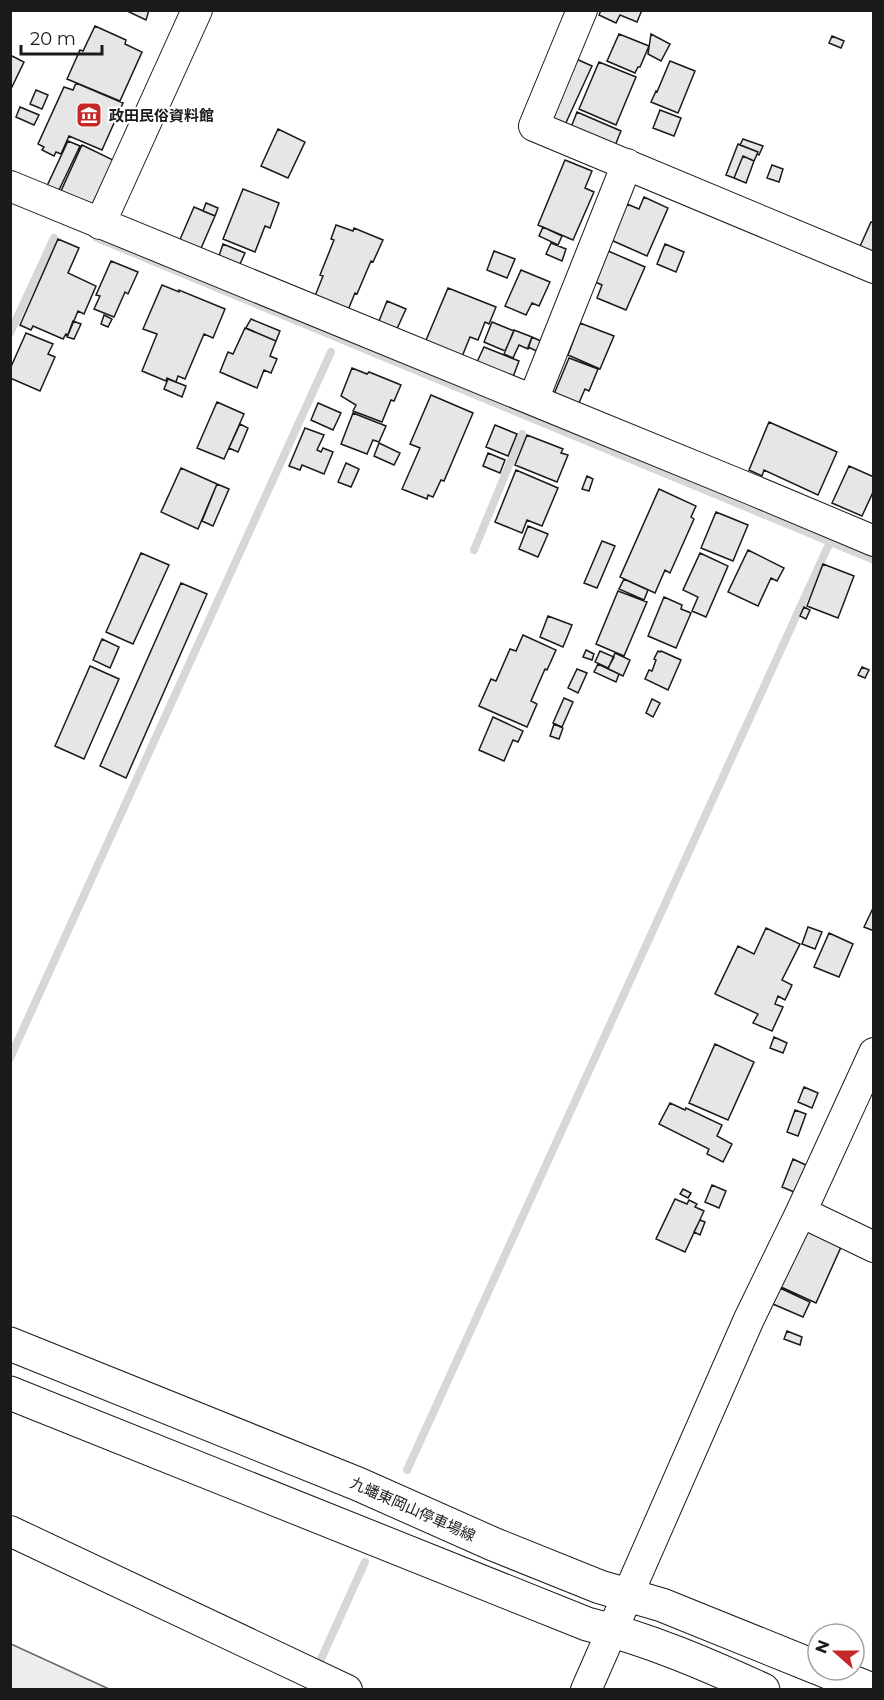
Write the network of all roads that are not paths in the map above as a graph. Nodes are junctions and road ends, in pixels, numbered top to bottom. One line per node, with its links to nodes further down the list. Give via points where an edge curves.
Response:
1 (197, 10): 5 (street)
2 (582, 10): 3 (street, via 534,126)
3 (625, 170): 6 (street); 7 (street)
4 (10, 186): 5 (street)
5 (100, 224): 7 (street)
6 (873, 268)
7 (533, 400): 8 (street)
8 (873, 541)
9 (873, 1053): 10 (street)
10 (801, 1212): 11 (street); 15 (street, via 749,1319)
11 (873, 1247)
12 (10, 1344): 15 (main road, 九蟠東岡山停車場線, via 358,1484 492,1544 600,1587)
13 (10, 1393): 16 (main road, via 587,1624)
14 (10, 1531): 19 (street)
15 (628, 1594): 16 (street); 17 (main road, 九蟠東岡山停車場線)
16 (612, 1630): 20 (street); 21 (main road)
17 (806, 1663)
18 (854, 1682): 22 (main road)
19 (347, 1689)
20 (586, 1689)
21 (763, 1689)
22 (872, 1689)

